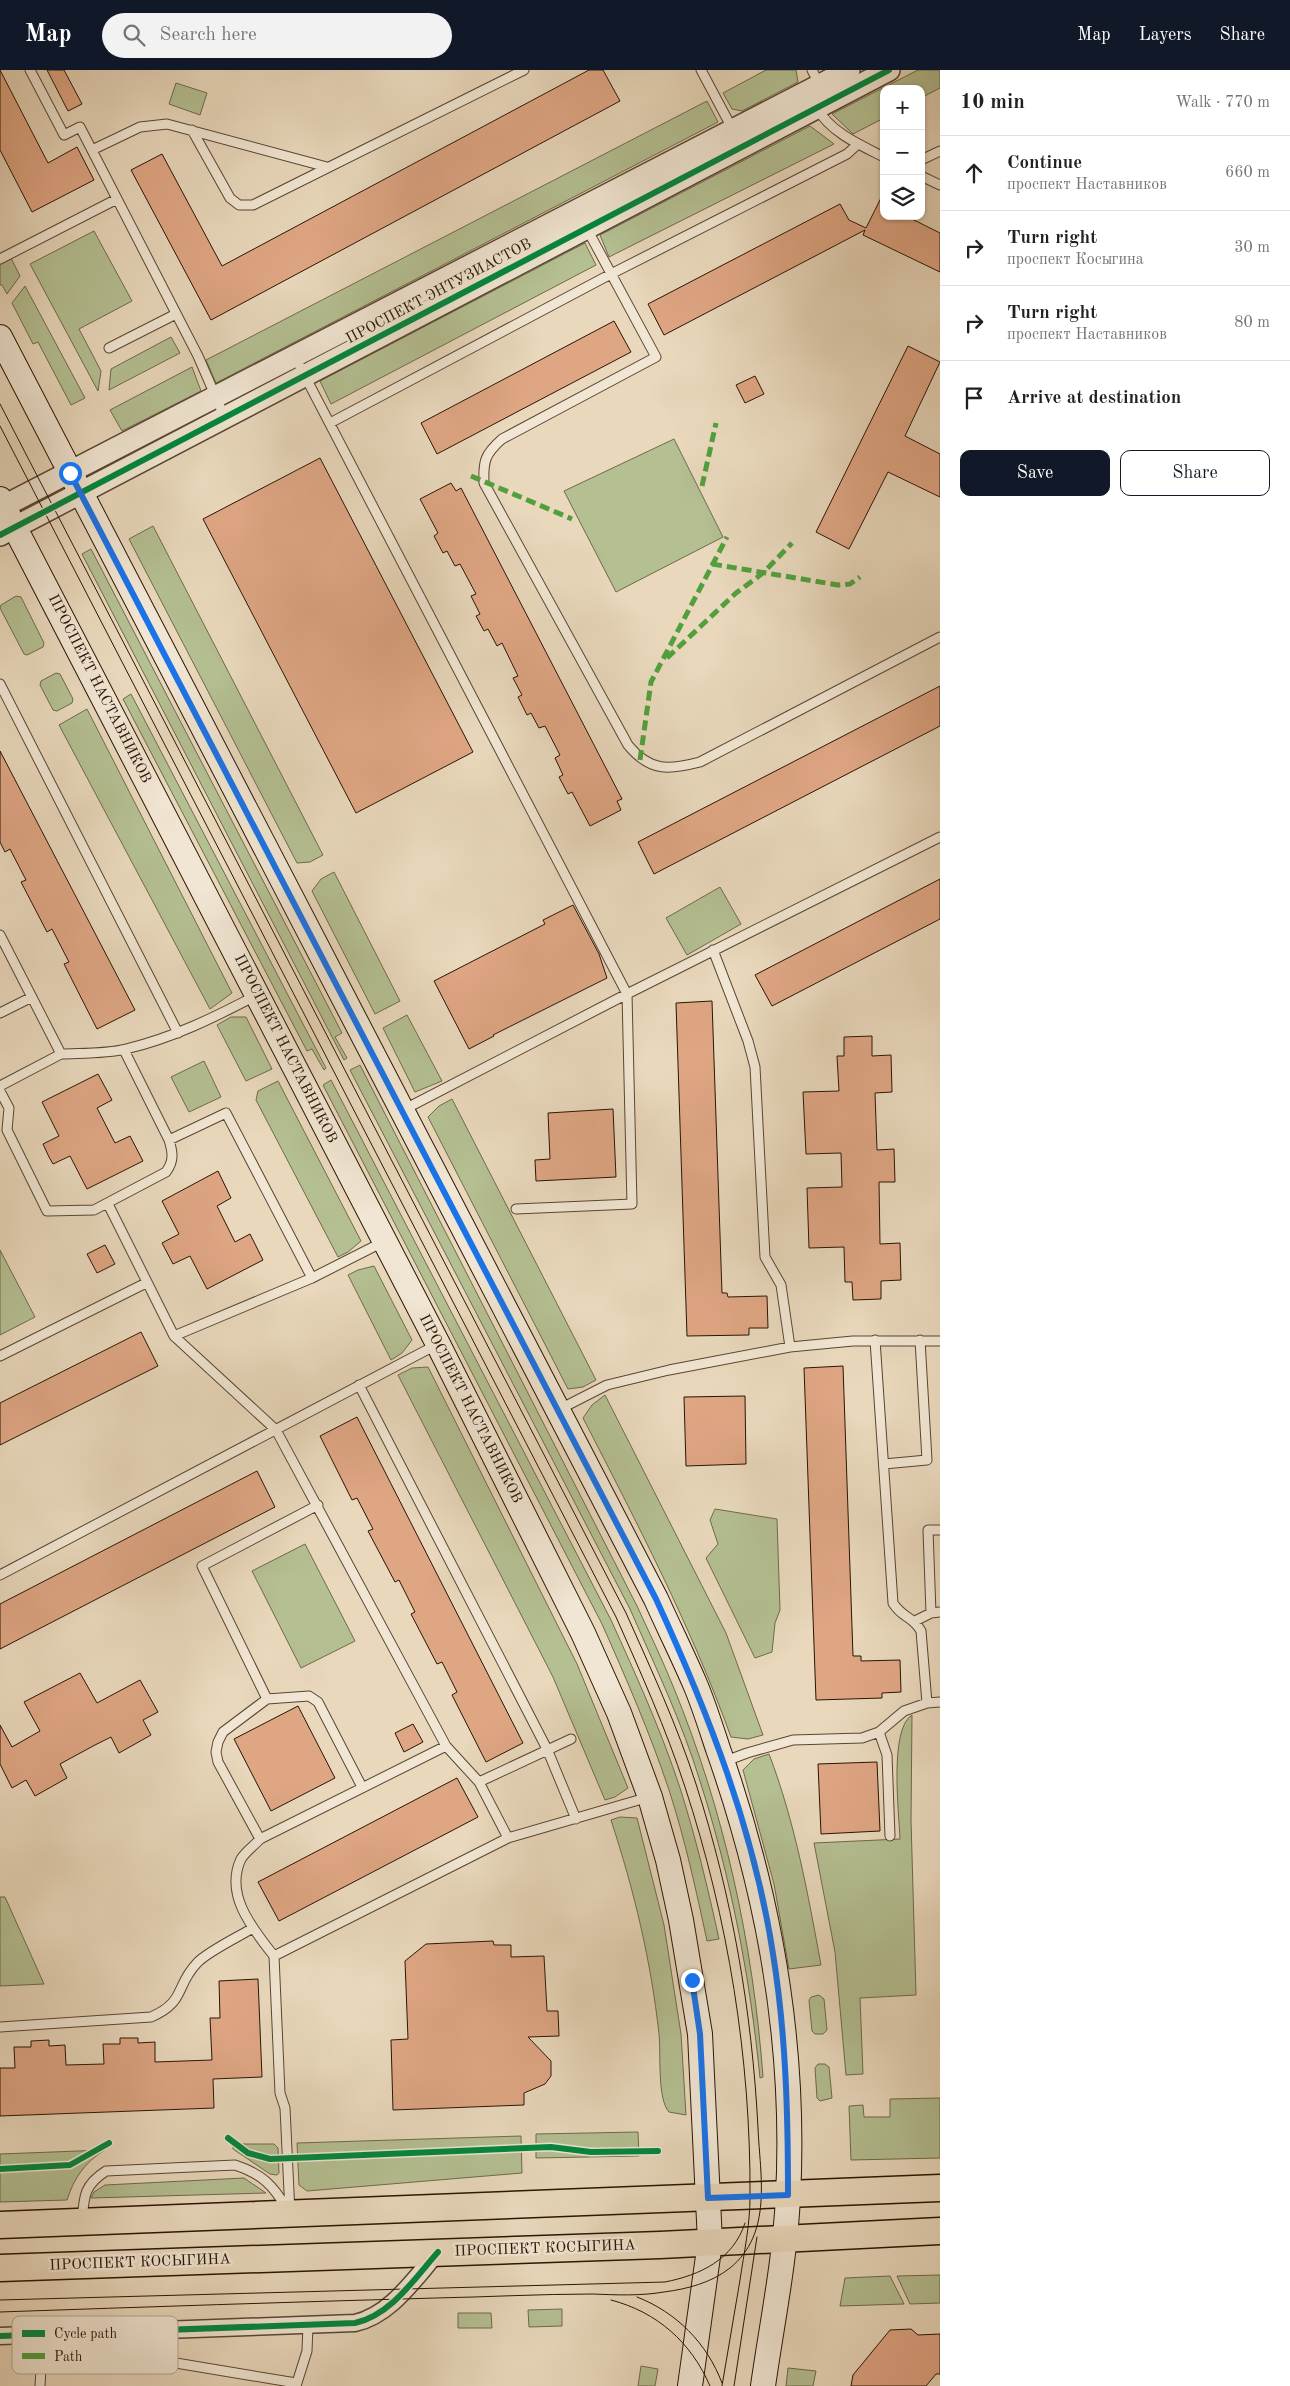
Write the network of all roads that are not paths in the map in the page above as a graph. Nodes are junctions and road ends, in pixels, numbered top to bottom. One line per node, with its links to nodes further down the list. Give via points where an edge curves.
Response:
1 (30, 70): 10 (lane, via 64,135 80,127)
2 (524, 70): 14 (lane)
3 (701, 70): 8 (lane)
4 (849, 70): 6 (street, ПРОСПЕКТ ЭНТУЗИАСТОВ)
5 (889, 70): 6 (street, ПРОСПЕКТ ЭНТУЗИАСТОВ)
6 (817, 91): 8 (street, ПРОСПЕКТ ЭНТУЗИАСТОВ); 9 (lane, via 823,119)
7 (192, 130): 10 (lane, via 166,124 140,127); 14 (lane); 14 (lane, via 230,198 239,205 253,205)
8 (737, 138): 18 (street, ПРОСПЕКТ ЭНТУЗИАСТОВ)
9 (858, 144): 12 (lane); 20 (lane, via 847,154)
10 (92, 150): 17 (lane)
11 (940, 151): 13 (lane)
12 (880, 155)
13 (925, 158)
14 (327, 168)
15 (925, 178): 16 (lane)
16 (940, 185)
17 (117, 199): 19 (lane); 21 (lane)
18 (581, 220): 20 (lane); 24 (street, ПРОСПЕКТ ЭНТУЗИАСТОВ); 25 (street, ПРОСПЕКТ ЭНТУЗИАСТОВ)
19 (0, 259)
20 (611, 274): 28 (lane); 31 (lane, via 656,357 502,439 488,450 483,466 484,482 628,746 640,760 658,766 680,767 700,762)
21 (176, 314): 23 (lane); 26 (lane, via 198,356)
22 (0, 337): 29 (main road)
23 (109, 348)
24 (295, 357): 25 (lane); 26 (street, ПРОСПЕКТ ЭНТУЗИАСТОВ)
25 (305, 376): 27 (street, ПРОСПЕКТ ЭНТУЗИАСТОВ); 28 (lane)
26 (214, 398): 27 (lane); 29 (street, ПРОСПЕКТ ЭНТУЗИАСТОВ)
27 (225, 418): 29 (street, ПРОСПЕКТ ЭНТУЗИАСТОВ)
28 (330, 423): 36 (lane)
29 (76, 483): 30 (street, ПРОСПЕКТ ЭНТУЗИАСТОВ); 45 (main road)
30 (4, 515): 37 (main road, ПРОСПЕКТ НАСТАВНИКОВ)
31 (940, 637)
32 (0, 684): 40 (lane)
33 (940, 838): 35 (lane)
34 (0, 935): 38 (lane)
35 (713, 950): 36 (lane); 57 (lane, via 755,1067 765,1257 781,1285)
36 (628, 994): 45 (lane); 48 (lane, via 632,1204)
37 (257, 995): 40 (lane); 49 (main road, ПРОСПЕКТ НАСТАВНИКОВ)
38 (32, 996): 39 (lane); 42 (lane)
39 (0, 1013)
40 (178, 1033): 41 (lane)
41 (124, 1050): 42 (lane); 46 (lane)
42 (61, 1054): 43 (lane)
43 (0, 1086)
44 (0, 1091): 47 (lane, via 9,1108 6,1130 47,1211 94,1210)
45 (403, 1110): 60 (main road)
46 (169, 1140): 47 (lane, via 172,1164 166,1172); 50 (lane, via 226,1113)
47 (108, 1204): 51 (lane)
48 (516, 1209)
49 (385, 1241): 50 (lane); 56 (main road, ПРОСПЕКТ НАСТАВНИКОВ)
50 (312, 1278): 52 (lane)
51 (146, 1283): 52 (lane); 58 (lane)
52 (174, 1336): 61 (lane)
53 (876, 1340): 54 (lane); 57 (lane); 62 (lane)
54 (920, 1340): 55 (lane); 62 (lane, via 927,1460)
55 (940, 1341)
56 (438, 1344): 59 (lane); 78 (main road, ПРОСПЕКТ НАСТАВНИКОВ, via 583,1633 619,1713)
57 (790, 1347): 60 (lane, via 607,1385)
58 (0, 1356)
59 (359, 1385): 61 (lane); 74 (lane)
60 (558, 1411): 75 (main road, via 656,1599 696,1686)
61 (276, 1430): 63 (lane); 65 (lane)
62 (884, 1464): 67 (lane, via 893,1603 900,1615)
63 (318, 1505): 68 (lane, via 202,1566); 73 (lane)
64 (940, 1530): 66 (lane, via 928,1530)
65 (0, 1575)
66 (936, 1612): 67 (lane)
67 (915, 1621): 70 (lane, via 921,1631)
68 (267, 1698): 77 (lane, via 310,1696 318,1702); 82 (lane, via 223,1732 216,1752 218,1762)
69 (940, 1702): 70 (lane)
70 (926, 1703): 71 (lane, via 904,1711)
71 (879, 1732): 75 (lane, via 862,1738 793,1740); 80 (lane, via 887,1755)
72 (572, 1739): 74 (lane)
73 (446, 1746): 76 (lane); 77 (lane)
74 (547, 1749): 76 (lane); 79 (lane)
75 (723, 1762): 87 (main road, via 760,1888 773,1952 788,2106)
76 (478, 1782): 81 (lane)
77 (362, 1787): 82 (lane)
78 (650, 1797): 79 (lane); 88 (main road, ПРОСПЕКТ НАСТАВНИКОВ, via 668,1860 695,1998 700,2034)
79 (576, 1819): 81 (lane)
80 (890, 1836)
81 (508, 1838): 84 (lane)
82 (260, 1839): 83 (lane, via 242,1857 236,1879 239,1902)
83 (253, 1928): 84 (lane); 85 (lane, via 197,1962 179,1997 166,2011 151,2017)
84 (274, 1956): 89 (lane)
85 (0, 2027)
86 (940, 2188): 87 (main road)
87 (788, 2195): 88 (main road); 93 (main road)
88 (708, 2198): 89 (main road); 94 (main road, ПРОСПЕКТ НАСТАВНИКОВ)
89 (290, 2214): 90 (main road); 90 (lane, via 274,2187 251,2170 234,2165 106,2171 92,2180 84,2196)
90 (82, 2222): 91 (main road)
91 (0, 2225)
92 (940, 2231): 93 (main road, ПРОСПЕКТ КОСЫГИНА)
93 (785, 2238): 94 (main road, ПРОСПЕКТ КОСЫГИНА); 102 (main road)
94 (710, 2242): 95 (main road, ПРОСПЕКТ КОСЫГИНА); 101 (main road, ПРОСПЕКТ НАСТАВНИКОВ)
95 (438, 2252): 96 (main road, ПРОСПЕКТ КОСЫГИНА); 97 (street, via 384,2311 371,2319)
96 (0, 2268)
97 (308, 2325): 98 (street); 100 (lane, via 307,2351)
98 (178, 2329)
99 (178, 2364): 100 (lane)
100 (296, 2384)
101 (690, 2386)
102 (763, 2386)

